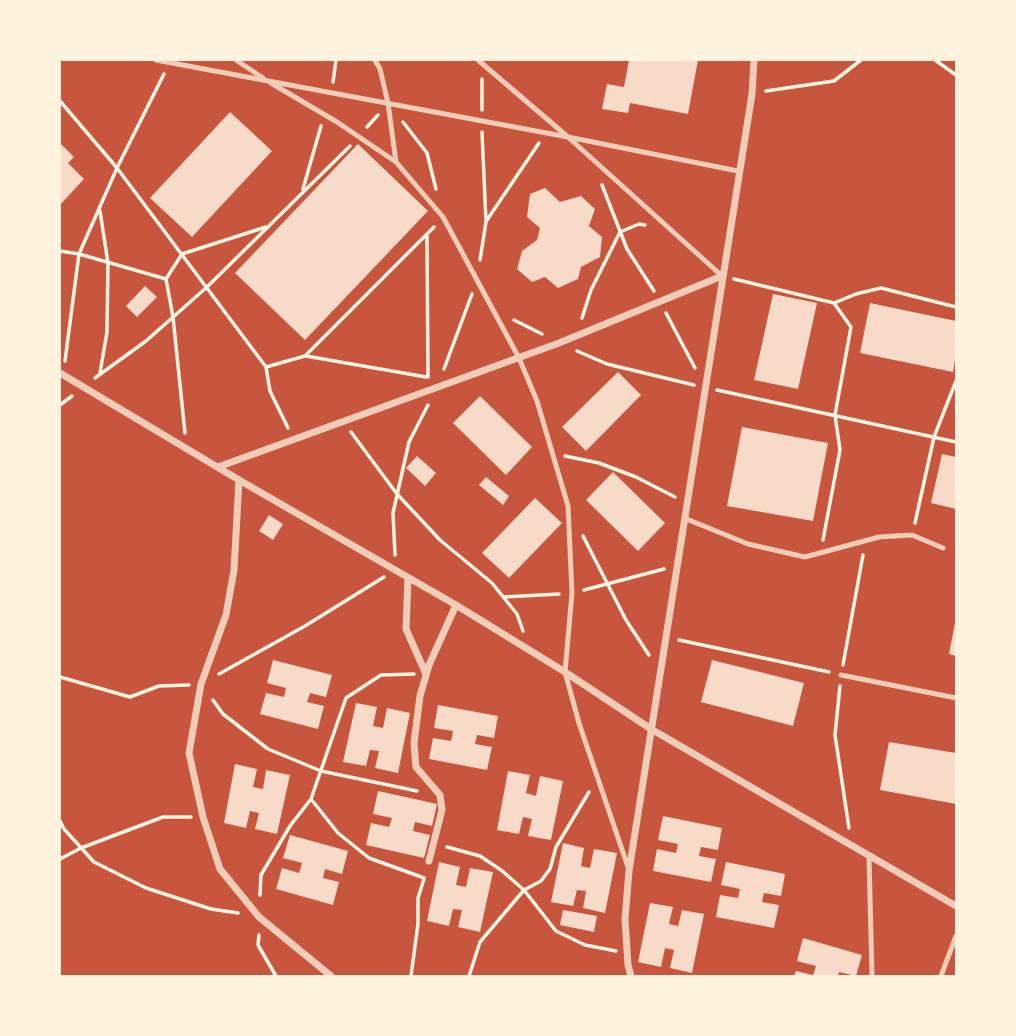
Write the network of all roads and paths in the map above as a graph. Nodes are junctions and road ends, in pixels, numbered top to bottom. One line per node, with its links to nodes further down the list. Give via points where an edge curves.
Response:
1 (156, 60): 8 (lane)
2 (236, 60): 10 (lane)
3 (375, 60): 13 (lane)
4 (754, 60): 11 (street)
5 (861, 60): 11 (path, via 834,81)
6 (935, 60): 9 (path)
7 (480, 61): 14 (path); 16 (lane)
8 (169, 62): 10 (lane); 19 (path)
9 (957, 75)
10 (265, 80): 13 (lane); 17 (lane)
11 (752, 94): 20 (street)
12 (60, 101): 19 (path)
13 (388, 103): 14 (lane); 17 (path); 18 (lane); 21 (path, via 427,153)
14 (482, 120): 15 (lane); 24 (path)
15 (546, 132): 16 (lane); 24 (path)
16 (568, 136): 20 (lane); 26 (lane)
17 (359, 137): 18 (lane); 25 (path)
18 (396, 162): 23 (lane)
19 (117, 167): 22 (path); 30 (path)
20 (738, 171): 32 (street)
21 (437, 191)
22 (99, 209): 29 (path); 31 (path)
23 (443, 217): 27 (path); 34 (lane)
24 (486, 222): 34 (path)
25 (267, 227): 30 (path); 35 (path)
26 (668, 228): 32 (lane); 39 (path, via 639,224 620,232 591,290)
27 (427, 234): 40 (path); 45 (path)
28 (60, 251): 29 (path)
29 (79, 254): 31 (path); 43 (path)
30 (182, 254): 33 (path); 35 (path)
31 (108, 263): 33 (path); 44 (path, via 107,332)
32 (722, 276): 36 (path); 39 (street); 49 (street)
33 (166, 279): 38 (path)
34 (477, 279): 41 (lane); 48 (path)
35 (207, 288): 38 (path); 42 (path)
36 (834, 303): 37 (path, via 881,288); 50 (path, via 851,327)
37 (957, 307)
38 (173, 317): 44 (path); 55 (path)
39 (576, 336): 41 (street)
40 (305, 356): 42 (path); 45 (path)
41 (519, 358): 48 (street); 56 (lane)
42 (267, 367): 53 (path, via 270,391)
43 (61, 374): 47 (street)
44 (100, 374): 47 (path)
45 (428, 377): 48 (path)
46 (957, 381): 52 (path)
47 (83, 387): 55 (street)
48 (438, 387): 51 (street); 59 (path, via 409,442)
49 (704, 387): 50 (path); 60 (street)
50 (835, 415): 52 (path); 66 (path, via 840,450)
51 (343, 422): 53 (street); 59 (path)
52 (934, 437): 54 (path); 63 (path)
53 (293, 440): 57 (street)
54 (957, 442)
55 (187, 449): 57 (street)
56 (552, 454): 60 (path, via 599,463); 71 (lane, via 568,506)
57 (218, 467): 58 (street)
58 (239, 480): 68 (street); 81 (street, via 234,570 226,615)
59 (397, 494): 68 (path, via 393,513); 72 (path)
60 (687, 503): 61 (street)
61 (684, 518): 66 (lane, via 748,544 805,557); 67 (street)
62 (579, 528): 70 (path)
63 (912, 535): 64 (lane); 65 (lane)
64 (866, 540): 66 (lane); 79 (path)
65 (943, 548)
66 (821, 552)
67 (677, 566): 70 (path); 74 (street)
68 (396, 570): 69 (street); 81 (path)
69 (408, 578): 73 (street); 78 (street, via 406,629)
70 (607, 584): 71 (path); 76 (path)
71 (572, 593): 72 (path); 77 (lane)
72 (503, 597): 75 (path, via 517,614)
73 (456, 605): 75 (street); 78 (street)
74 (665, 638): 76 (street); 79 (path)
75 (531, 651): 77 (street)
76 (660, 671): 83 (street)
77 (565, 672): 83 (street); 85 (lane)
78 (426, 674): 84 (path, via 381,676 346,698); 86 (street, via 414,743 416,767)
79 (841, 675): 82 (lane); 91 (path, via 835,736)
80 (60, 677): 81 (path, via 130,697 159,686)
81 (201, 684): 84 (path, via 223,715 268,748); 88 (street, via 189,753)
82 (957, 698)
83 (651, 729): 91 (street); 96 (street)
84 (321, 771): 86 (path); 87 (path)
85 (598, 779): 96 (lane); 98 (path, via 556,847 550,869 541,881)
86 (440, 795): 90 (street, via 442,810)
87 (311, 799): 97 (path, via 338,834 369,858); 100 (path, via 261,875)
88 (203, 817): 92 (path, via 163,817); 100 (street, via 220,869)
89 (60, 821): 92 (path)
90 (434, 844): 95 (street); 98 (path, via 480,856)
91 (852, 847): 93 (street)
92 (81, 848): 94 (path); 100 (path, via 94,862 146,888 211,909)
93 (869, 857): 99 (street); 108 (lane)
94 (60, 859)
95 (429, 861): 97 (path)
96 (629, 871): 102 (street)
97 (424, 878): 105 (path)
98 (524, 890): 102 (path, via 556,931 585,945); 106 (path, via 480,942)
99 (957, 906)
100 (259, 916): 103 (path, via 258,945); 104 (street)
101 (957, 936): 109 (lane)
102 (627, 956): 107 (street)
103 (276, 976)
104 (331, 976)
105 (411, 976)
106 (470, 976)
107 (631, 976)
108 (873, 976)
109 (941, 976)

